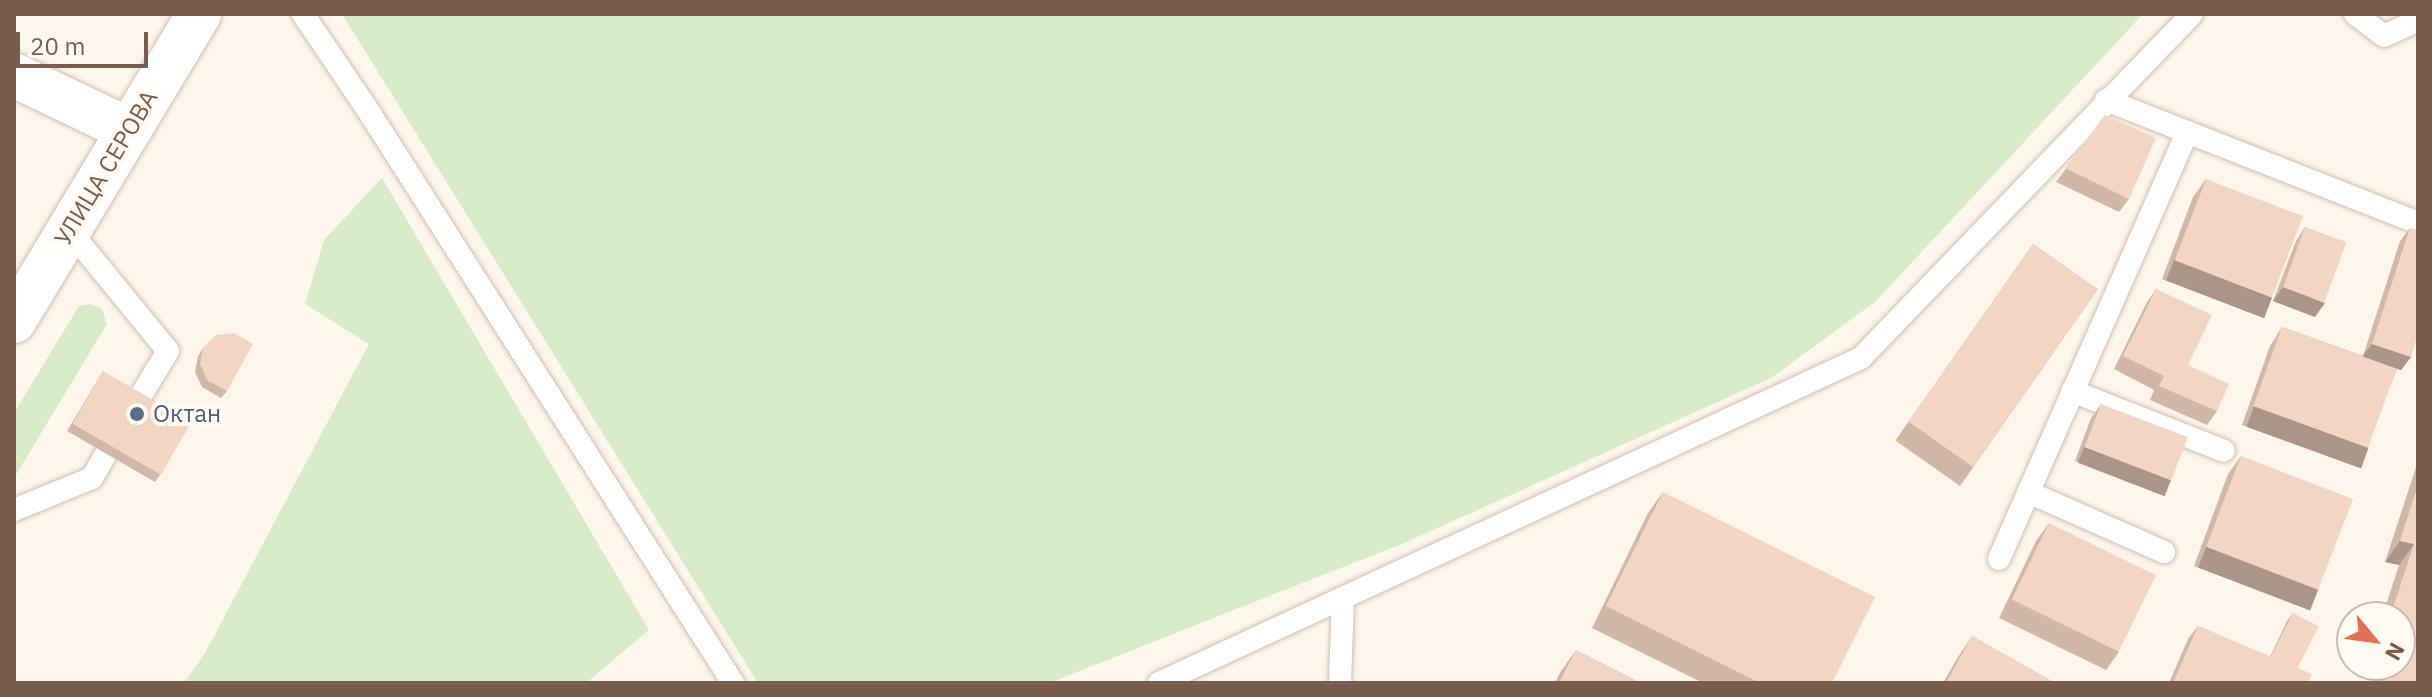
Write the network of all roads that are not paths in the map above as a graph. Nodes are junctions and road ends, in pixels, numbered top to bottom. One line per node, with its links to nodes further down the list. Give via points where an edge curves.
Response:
1 (199, 14): 8 (street, УЛИЦА СЕРОВА)
2 (303, 14): 22 (lane)
3 (2192, 14): 7 (lane)
4 (2355, 14): 5 (lane, via 2384,36)
5 (2418, 20)
6 (14, 75): 8 (street)
7 (2106, 100): 9 (lane); 21 (lane, via 1861,358)
8 (129, 130): 11 (street, УЛИЦА СЕРОВА)
9 (2187, 132): 10 (lane); 13 (lane)
10 (2418, 223)
11 (69, 230): 12 (street, УЛИЦА СЕРОВА); 14 (lane, via 168,351)
12 (14, 321)
13 (2072, 391): 15 (lane); 17 (lane)
14 (137, 402)
15 (2224, 451)
16 (106, 454): 18 (lane, via 92,478)
17 (2028, 492): 19 (lane); 20 (lane)
18 (14, 510)
19 (2164, 552)
20 (1999, 559)
21 (1343, 598): 23 (lane); 24 (lane)
22 (733, 683)
23 (1159, 683)
24 (1340, 683)

